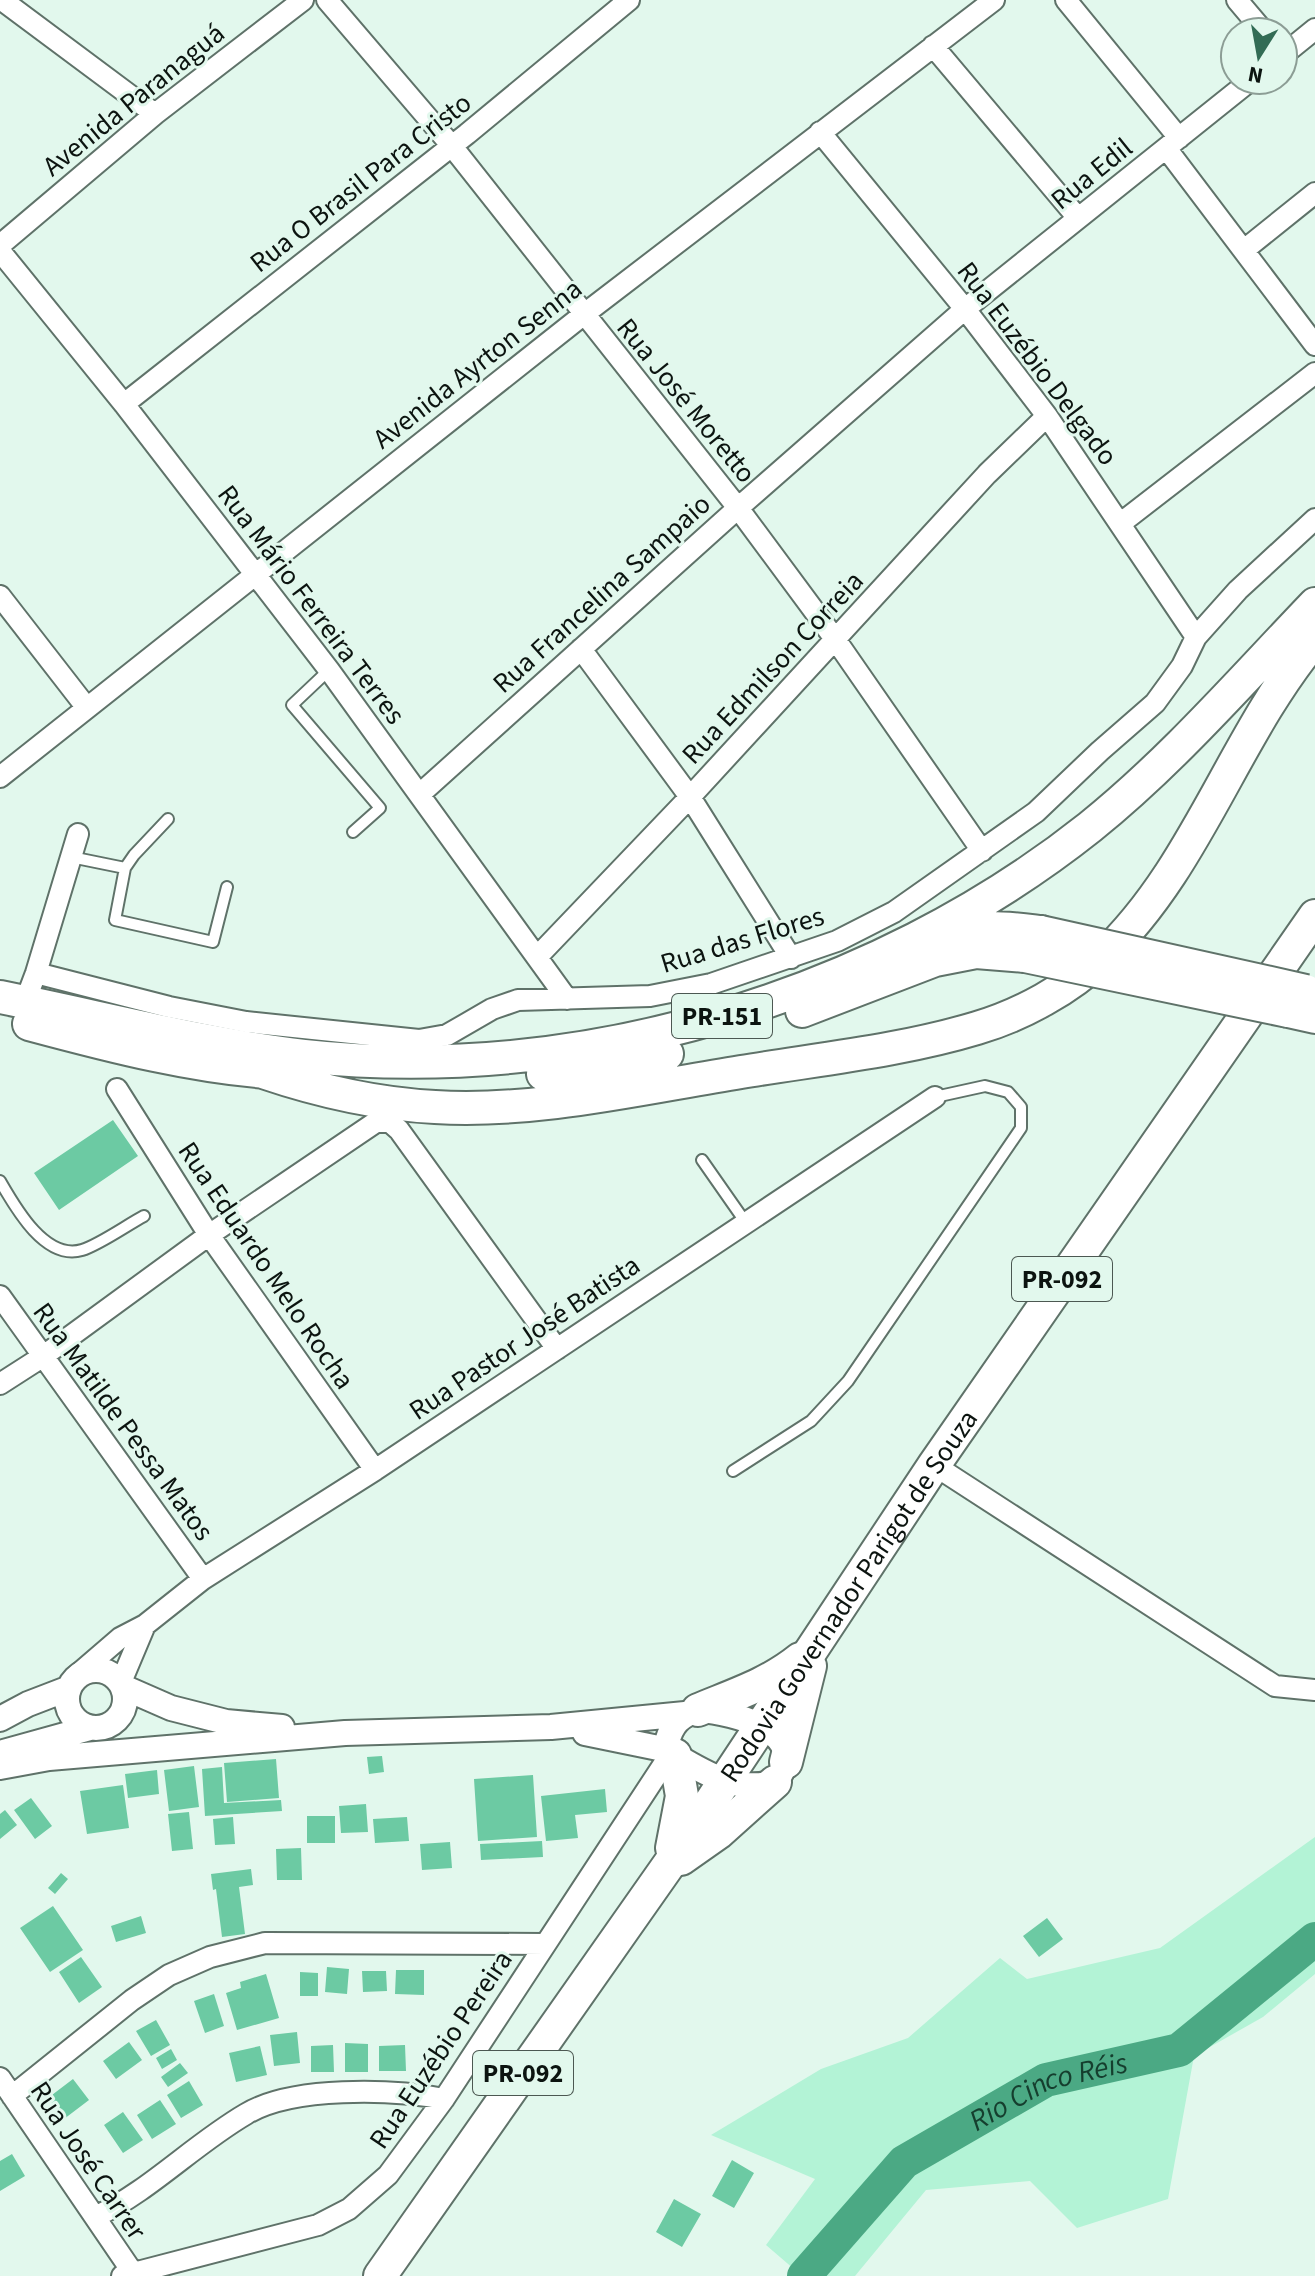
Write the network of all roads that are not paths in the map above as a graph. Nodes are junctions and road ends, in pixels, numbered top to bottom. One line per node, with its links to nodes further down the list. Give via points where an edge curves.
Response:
1 (2, 0): 13 (street)
2 (303, 0): 13 (street, Avenida Paranaguá)
3 (327, 0): 16 (street, Rua José Moretto)
4 (629, 0): 16 (street, Rua O Brasil Para Cristo)
5 (994, 0): 11 (street, Avenida Ayrton Senna)
6 (1066, 0): 15 (street)
7 (1237, 0): 8 (street)
8 (1250, 16)
9 (1315, 29): 10 (street)
10 (1299, 42)
11 (933, 46): 14 (street, Avenida Ayrton Senna); 18 (street)
12 (1231, 96): 15 (street, Rua Edil)
13 (155, 114): 19 (street, Avenida Paranaguá)
14 (820, 132): 22 (street, Rua Euzébio Delgado); 23 (street, Avenida Ayrton Senna)
15 (1173, 143): 18 (street, Rua Edil); 20 (street)
16 (451, 145): 23 (street, Rua José Moretto); 26 (street, Rua O Brasil Para Cristo)
17 (1315, 193): 20 (street)
18 (1078, 218): 22 (street, Rua Edil)
19 (0, 245)
20 (1244, 250): 24 (street)
21 (0, 251): 26 (street, Rua Mário Ferreira Terres)
22 (965, 309): 27 (street, Rua Euzébio Delgado); 28 (street, Rua Francelina Sampaio)
23 (583, 315): 28 (street, Rua José Moretto); 31 (street, Avenida Ayrton Senna)
24 (1315, 345)
25 (1315, 373): 30 (street)
26 (124, 404): 31 (street, Rua Mário Ferreira Terres)
27 (1047, 416): 30 (street, Rua Euzébio Delgado); 35 (street, Rua Edmilson Correia)
28 (738, 508): 35 (street, Rua José Moretto); 37 (street, Rua Francelina Sampaio)
29 (1315, 519): 34 (street, Rua das Flores)
30 (1121, 523): 34 (street, Rua Euzébio Delgado)
31 (255, 575): 38 (street, Rua Mário Ferreira Terres); 39 (street, Avenida Ayrton Senna)
32 (0, 596): 39 (street)
33 (1315, 604): 54 (main road, PR-151, via 1170,756 1036,868 920,935)
34 (1196, 637): 46 (street, Rua das Flores, via 1155,703 1036,812)
35 (835, 639): 42 (street, Rua Edmilson Correia); 46 (street, Rua José Moretto)
36 (1315, 639): 58 (main road, PR-151, via 1267,704 1183,857 1139,919 1101,959 1063,987 979,1028 858,1053 521,1105 438,1107 372,1101)
37 (581, 649): 41 (street, Rua Francelina Sampaio); 42 (street)
38 (329, 670): 41 (street, Rua Mário Ferreira Terres); 44 (lane, via 292,705 380,808)
39 (87, 708): 40 (street, Avenida Ayrton Senna)
40 (0, 777)
41 (420, 794): 52 (street, Rua Mário Ferreira Terres)
42 (690, 797): 52 (street, Rua Edmilson Correia); 53 (street)
43 (168, 819): 48 (lane)
44 (353, 832)
45 (78, 834): 47 (street)
46 (982, 851): 53 (street, Rua das Flores, via 894,912)
47 (71, 857): 48 (lane); 55 (street)
48 (125, 868): 49 (lane, via 115,920 213,942)
49 (227, 887)
50 (1315, 916): 70 (main road, Rodovia Governador Parigot de Souza / PR-092)
51 (1033, 944): 54 (main road, PR-151, via 995,927 968,928 847,978); 57 (main road, PR-151, bridge); 58 (main road, PR-151, via 935,960 744,1032 600,1068 494,1080 404,1081)
52 (538, 956): 56 (street, Rua Mário Ferreira Terres)
53 (791, 958): 56 (street, Rua das Flores, via 711,984 650,996)
54 (787, 995): 55 (main road, PR-151, via 646,1036 559,1051 443,1061 305,1056 110,1021)
55 (15, 997): 56 (street, Rua das Flores, via 169,1007 246,1022 419,1040 447,1035 518,1000); 58 (main road, PR-151, via 88,1040)
56 (567, 999)
57 (1306, 1003)
58 (263, 1072)
59 (117, 1089): 65 (street, Rua Eduardo Melo Rocha)
60 (935, 1097): 64 (street, Rua Pastor José Batista); 72 (lane, via 985,1086 1008,1092 1021,1107 1021,1128 848,1381 811,1421)
61 (702, 1160): 64 (lane)
62 (0, 1181): 63 (lane, via 25,1222 56,1248 81,1251)
63 (144, 1216)
64 (746, 1223): 67 (street, Rua Pastor José Batista)
65 (209, 1235): 67 (street, via 376,1122 390,1122); 68 (street); 71 (street, Rua Eduardo Melo Rocha)
66 (0, 1296): 68 (street, Rua Matilde Pessa Matos)
67 (557, 1349): 71 (street, Rua Pastor José Batista)
68 (42, 1357): 69 (street); 73 (street, Rua Matilde Pessa Matos)
69 (0, 1384)
70 (934, 1465): 75 (main road, Rodovia Governador Parigot de Souza / PR-092); 78 (street, via 1275,1686)
71 (375, 1470): 73 (street, Rua Pastor José Batista)
72 (733, 1471)
73 (203, 1579): 74 (street, Rua Pastor José Batista)
74 (145, 1625): 76 (street, Rua Pastor José Batista, via 120,1638); 77 (street, Rua Pastor José Batista)
75 (815, 1647): 79 (main road, via 781,1674); 81 (main road, Rodovia Governador Parigot de Souza / PR-092); 89 (main road, via 794,1739)
76 (72, 1682): 77 (street, via 88,1670 100,1669); 80 (street); 82 (street, via 66,1706 75,1720)
77 (122, 1684): 82 (street, via 123,1710 117,1720); 84 (street, via 171,1708 226,1722)
78 (1315, 1690)
79 (691, 1712): 81 (street, via 717,1711); 83 (street); 87 (street, via 670,1730 667,1742)
80 (0, 1719)
81 (762, 1726): 89 (street, via 780,1740); 90 (main road, Rodovia Governador Parigot de Souza / PR-092)
82 (98, 1727): 85 (street); 86 (street)
83 (551, 1727): 84 (street); 87 (street)
84 (345, 1733): 85 (street)
85 (110, 1752): 88 (street)
86 (0, 1753)
87 (672, 1753): 90 (street); 91 (main road, via 682,1782 681,1811); 92 (street, Rua Euzébio Pereira)
88 (0, 1767)
89 (780, 1772): 90 (street, via 745,1787); 91 (main road, via 718,1833)
90 (724, 1781): 91 (main road, Rodovia Governador Parigot de Souza / PR-092)
91 (665, 1870): 98 (main road, Rodovia Governador Parigot de Souza / PR-092)
92 (545, 1944): 94 (street, via 265,1943 210,1957 144,1992); 95 (street, Rua Euzébio Pereira)
93 (0, 2078): 94 (street, Rua José Carrer)
94 (12, 2096): 96 (street, Rua José Carrer)
95 (444, 2099): 96 (street, via 342,2092 281,2099 247,2113 138,2193); 97 (street, Rua Euzébio Pereira, via 388,2175 349,2209 318,2225)
96 (95, 2217): 97 (street, Rua José Carrer)
97 (128, 2275)
98 (380, 2276)

